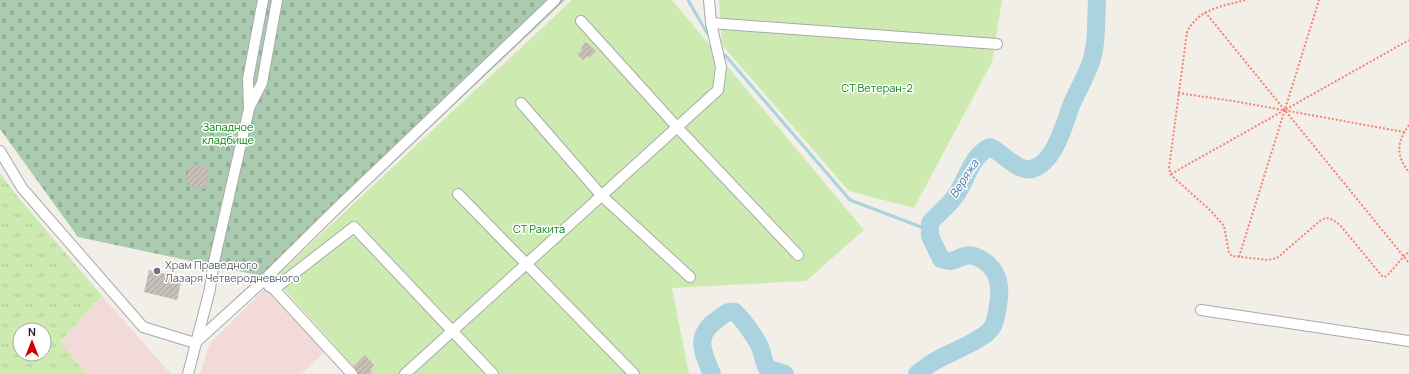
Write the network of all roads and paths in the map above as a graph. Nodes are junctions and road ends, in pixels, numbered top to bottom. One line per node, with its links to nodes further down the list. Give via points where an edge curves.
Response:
1 (263, 0): 14 (street, via 248,79)
2 (277, 0): 14 (street, via 262,83)
3 (555, 0): 31 (street)
4 (710, 0): 9 (street)
5 (1245, 0): 7 (path)
6 (1319, 0): 15 (path)
7 (1205, 12): 12 (path, via 1192,22 1187,32); 15 (path)
8 (580, 21): 17 (street)
9 (711, 23): 11 (street); 17 (street, via 722,67 718,90)
10 (1409, 40): 15 (path)
11 (997, 44)
12 (1178, 93): 15 (path); 21 (path, via 1169,168)
13 (521, 103): 23 (street)
14 (249, 109): 36 (street, via 213,266 210,290)
15 (1284, 111): 18 (path); 21 (path); 26 (path); 27 (path)
16 (1409, 125): 18 (path)
17 (677, 127): 23 (street); 25 (street)
18 (1404, 132): 20 (path, via 1399,154)
19 (0, 151): 36 (street, via 22,188 143,327)
20 (1409, 173)
21 (1171, 174): 27 (path, via 1224,226 1229,253)
22 (458, 194): 29 (street)
23 (601, 195): 29 (street); 30 (street)
24 (1409, 252): 26 (path)
25 (798, 255)
26 (1404, 256): 27 (path, via 1384,277 1340,225 1326,218 1277,258 1268,260); 28 (path)
27 (1239, 257)
28 (1409, 263)
29 (527, 264): 34 (street); 41 (street)
30 (690, 277)
31 (262, 282): 32 (street); 36 (street)
32 (274, 289): 34 (street, via 354,227); 38 (street)
33 (1201, 310): 35 (street)
34 (452, 332): 39 (street); 40 (street)
35 (1409, 341)
36 (195, 343): 37 (street)
37 (188, 374)
38 (352, 374)
39 (405, 374)
40 (493, 374)
41 (634, 374)

